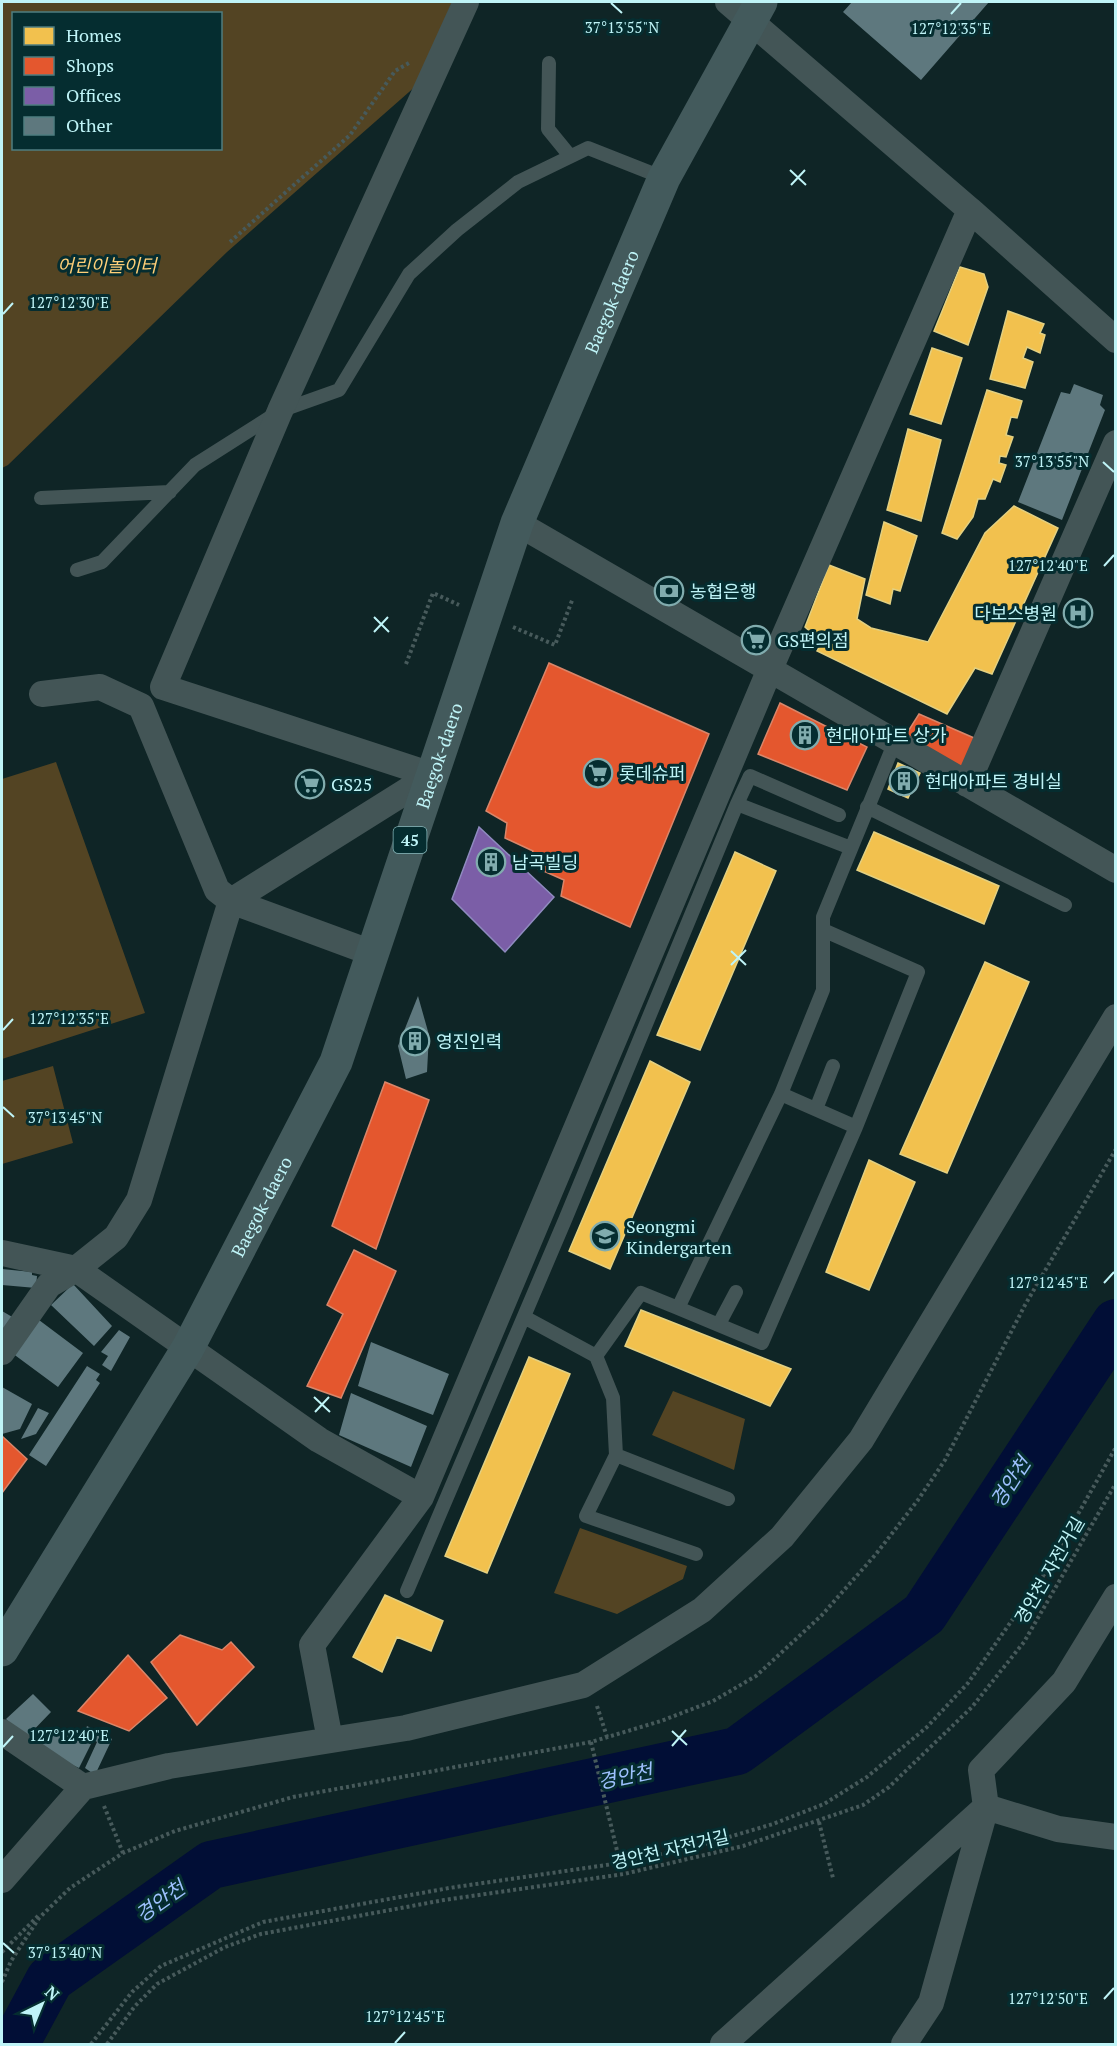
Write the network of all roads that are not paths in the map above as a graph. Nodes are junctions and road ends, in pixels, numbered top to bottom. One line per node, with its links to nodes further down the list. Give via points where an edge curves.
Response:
1 (466, 2): 8 (street)
2 (747, 8): 5 (main road, Baegok-daero / 45); 6 (street)
3 (549, 63): 4 (lane, via 548,129)
4 (570, 156): 5 (lane, via 588,148); 8 (lane, via 518,182 409,274 339,390)
5 (664, 178): 12 (main road, Baegok-daero / 45)
6 (970, 210): 7 (street); 14 (street)
7 (1116, 340)
8 (280, 411): 10 (lane, via 195,465); 17 (street, via 163,687)
9 (1116, 443): 18 (street)
10 (170, 492): 11 (lane); 13 (lane, via 102,562)
11 (41, 498)
12 (517, 523): 14 (street); 17 (main road, Baegok-daero / 45)
13 (77, 570)
14 (770, 669): 16 (street); 43 (street)
15 (42, 694): 24 (street, via 100,687 141,706 217,890)
16 (894, 744): 18 (street); 20 (lane)
17 (432, 775): 24 (street); 27 (main road, Baegok-daero / 45)
18 (967, 784): 23 (street)
19 (737, 804): 21 (lane, via 750,776); 22 (lane); 37 (lane)
20 (867, 807): 22 (lane); 25 (lane)
21 (839, 815)
22 (851, 848): 26 (lane, via 823,917)
23 (1116, 870)
24 (231, 901): 27 (street); 34 (street, via 139,1200 116,1237)
25 (1065, 905)
26 (823, 930): 30 (lane, via 823,990); 32 (lane, via 918,972)
27 (372, 953): 39 (main road, Baegok-daero / 45, via 336,1062)
28 (1116, 1017): 50 (street, via 861,1440 782,1537 702,1610 583,1685 406,1728)
29 (833, 1066): 31 (lane)
30 (781, 1094): 31 (lane); 36 (lane)
31 (816, 1109): 32 (lane)
32 (856, 1127): 38 (lane, via 762,1343)
33 (2, 1253): 34 (street)
34 (76, 1269): 39 (street); 40 (street, via 49,1285)
35 (736, 1292): 38 (lane)
36 (678, 1308): 38 (lane); 41 (lane, via 641,1293)
37 (524, 1317): 41 (lane); 46 (lane)
38 (719, 1324)
39 (189, 1348): 43 (street, via 319,1440); 48 (main road, Baegok-daero / 45)
40 (2, 1352)
41 (596, 1356): 42 (lane, via 613,1398)
42 (616, 1455): 44 (lane); 45 (lane, via 586,1516)
43 (421, 1497): 50 (street, via 312,1645)
44 (728, 1499)
45 (696, 1554)
46 (407, 1591)
47 (1116, 1597): 52 (street, via 1064,1682 981,1770)
48 (2, 1650)
49 (2, 1732): 51 (street)
50 (330, 1740): 51 (street, via 169,1766)
51 (89, 1785): 54 (street)
52 (986, 1807): 53 (street, via 1058,1829); 55 (street); 56 (street, via 931,2003)
53 (1116, 1837)
54 (2, 1880)
55 (723, 2044)
56 (904, 2044)

